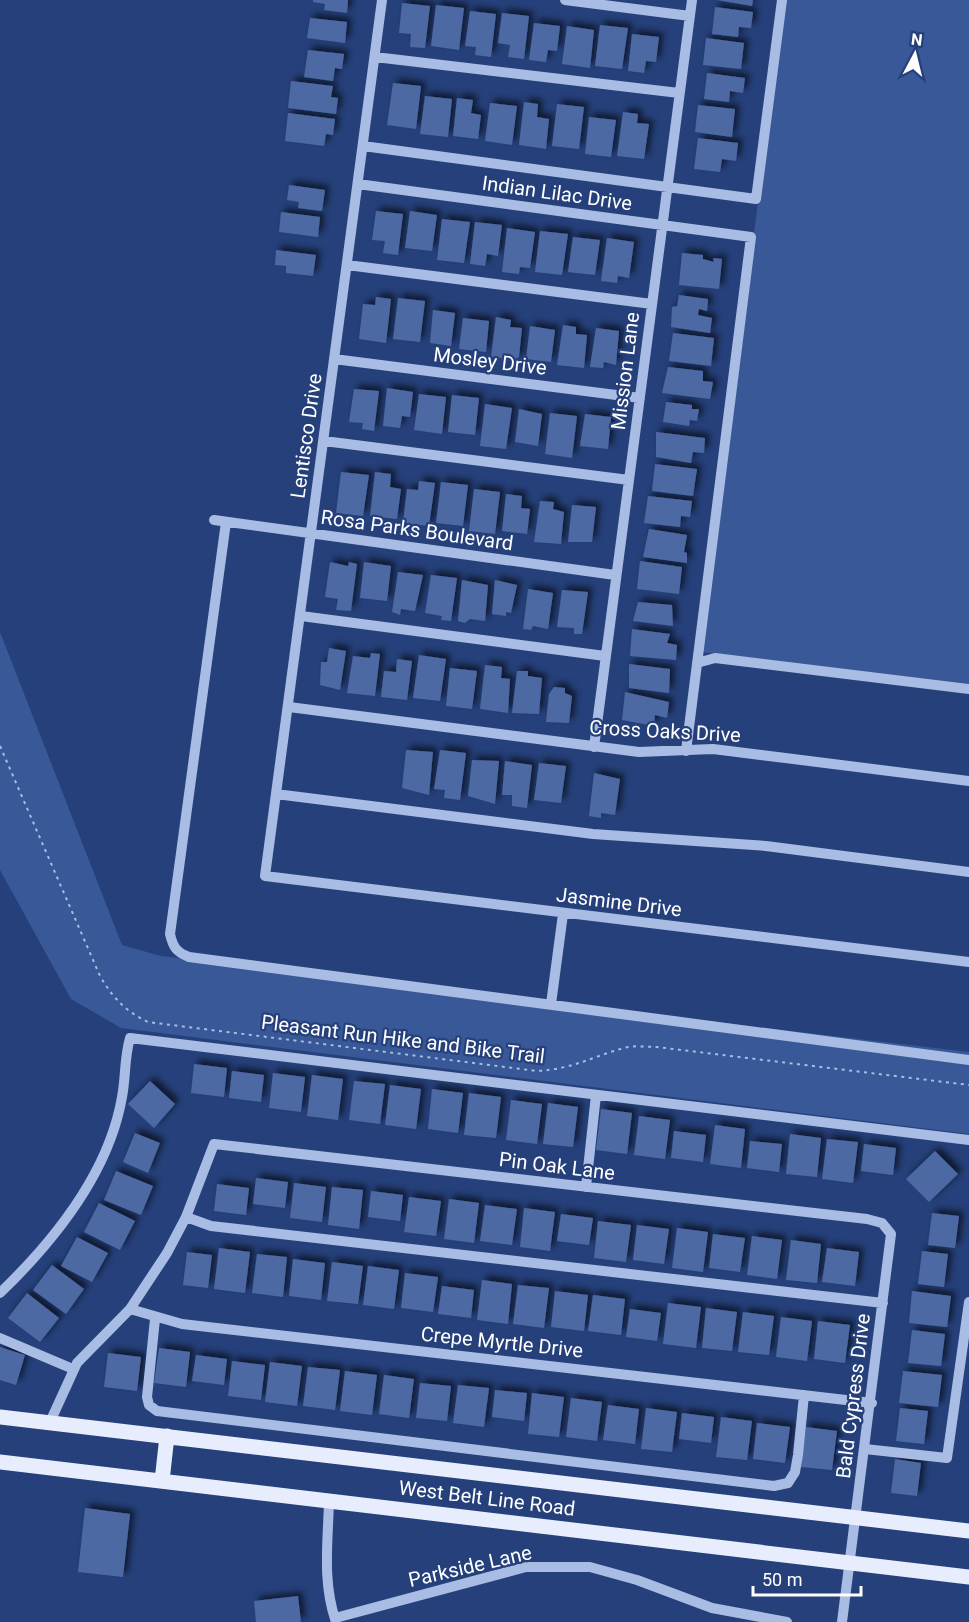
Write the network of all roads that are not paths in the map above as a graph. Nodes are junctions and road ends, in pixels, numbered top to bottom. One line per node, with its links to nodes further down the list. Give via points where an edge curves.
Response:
1 (382, 0): 6 (street, Lentisco Drive)
2 (565, 0): 5 (street)
3 (692, 0): 5 (street, Mission Lane)
4 (782, 0): 10 (street, Indian Lilac Drive, via 756,199)
5 (690, 16): 7 (street, Mission Lane)
6 (375, 57): 7 (street); 8 (street, Lentisco Drive)
7 (679, 93): 10 (street, Mission Lane)
8 (363, 146): 9 (street, Lentisco Drive); 10 (street, Indian Lilac Drive)
9 (358, 184): 11 (street, Indian Lilac Drive); 12 (street, Lentisco Drive)
10 (668, 186): 11 (street, Mission Lane)
11 (662, 226): 13 (street, Mission Lane); 24 (street, Indian Lilac Drive, via 751,237)
12 (347, 265): 13 (street); 14 (street, Lentisco Drive)
13 (652, 304): 15 (street, Mission Lane)
14 (334, 359): 15 (street, Mosley Drive); 16 (street, Lentisco Drive)
15 (640, 398): 17 (street, Mission Lane)
16 (324, 441): 17 (street); 20 (street, Lentisco Drive)
17 (629, 480): 21 (street, Mission Lane)
18 (214, 520): 19 (street, Rosa Parks Boulevard)
19 (226, 522): 20 (street, Rosa Parks Boulevard); 35 (street, via 170,934 174,948 189,957)
20 (311, 533): 21 (street, Rosa Parks Boulevard); 22 (street, Lentisco Drive)
21 (615, 575): 23 (street, Mission Lane)
22 (301, 616): 23 (street); 26 (street, Lentisco Drive)
23 (605, 656): 27 (street, Mission Lane)
24 (697, 663): 25 (street, via 715,658); 28 (street)
25 (969, 690)
26 (289, 707): 27 (street, Cross Oaks Drive); 30 (street, Lentisco Drive)
27 (594, 747): 28 (street, Cross Oaks Drive, via 639,752)
28 (686, 751): 29 (street, Cross Oaks Drive, via 713,749)
29 (969, 781)
30 (276, 794): 31 (street, via 593,834 754,845); 32 (street, Lentisco Drive)
31 (969, 872)
32 (265, 876): 33 (street, Jasmine Drive)
33 (563, 914): 34 (street, Jasmine Drive); 35 (street)
34 (969, 962)
35 (551, 1004): 36 (street)
36 (969, 1060)
37 (596, 1095): 38 (street); 39 (street); 42 (street, via 130,1038 124,1059 122,1096 108,1147 68,1218)
38 (969, 1140)
39 (586, 1187): 40 (street, Pin Oak Lane, via 214,1144); 41 (street, Pin Oak Lane, via 867,1219 882,1223)
40 (186, 1217): 44 (street, via 211,1226); 45 (street)
41 (891, 1234): 44 (street, Bald Cypress Drive)
42 (0, 1293)
43 (969, 1302): 54 (street, via 947,1458)
44 (883, 1304): 50 (street, Bald Cypress Drive)
45 (130, 1309): 46 (street, Crepe Myrtle Drive); 48 (street)
46 (155, 1318): 49 (street, Crepe Myrtle Drive); 49 (street, via 147,1397 149,1405 158,1411 774,1486 788,1484 795,1472)
47 (0, 1338): 48 (street)
48 (73, 1369): 52 (street)
49 (804, 1395): 50 (street, Crepe Myrtle Drive)
50 (872, 1403): 54 (street, Bald Cypress Drive)
51 (0, 1417): 52 (main road, West Belt Line Road)
52 (50, 1422): 53 (main road, West Belt Line Road)
53 (167, 1436): 56 (main road); 58 (main road, West Belt Line Road)
54 (865, 1449): 58 (street, Bald Cypress Drive)
55 (0, 1462): 56 (main road, West Belt Line Road)
56 (162, 1481): 57 (main road, West Belt Line Road)
57 (329, 1501): 60 (main road, West Belt Line Road); 62 (street, via 326,1573 328,1600)
58 (855, 1518): 59 (main road, West Belt Line Road); 60 (street, Bald Cypress Drive)
59 (969, 1531)
60 (850, 1563): 61 (main road, West Belt Line Road); 64 (street, Bald Cypress Drive)
61 (969, 1577)
62 (336, 1620): 63 (street, Parkside Lane, via 526,1567 590,1568 712,1608)
63 (788, 1622)
64 (842, 1622)

